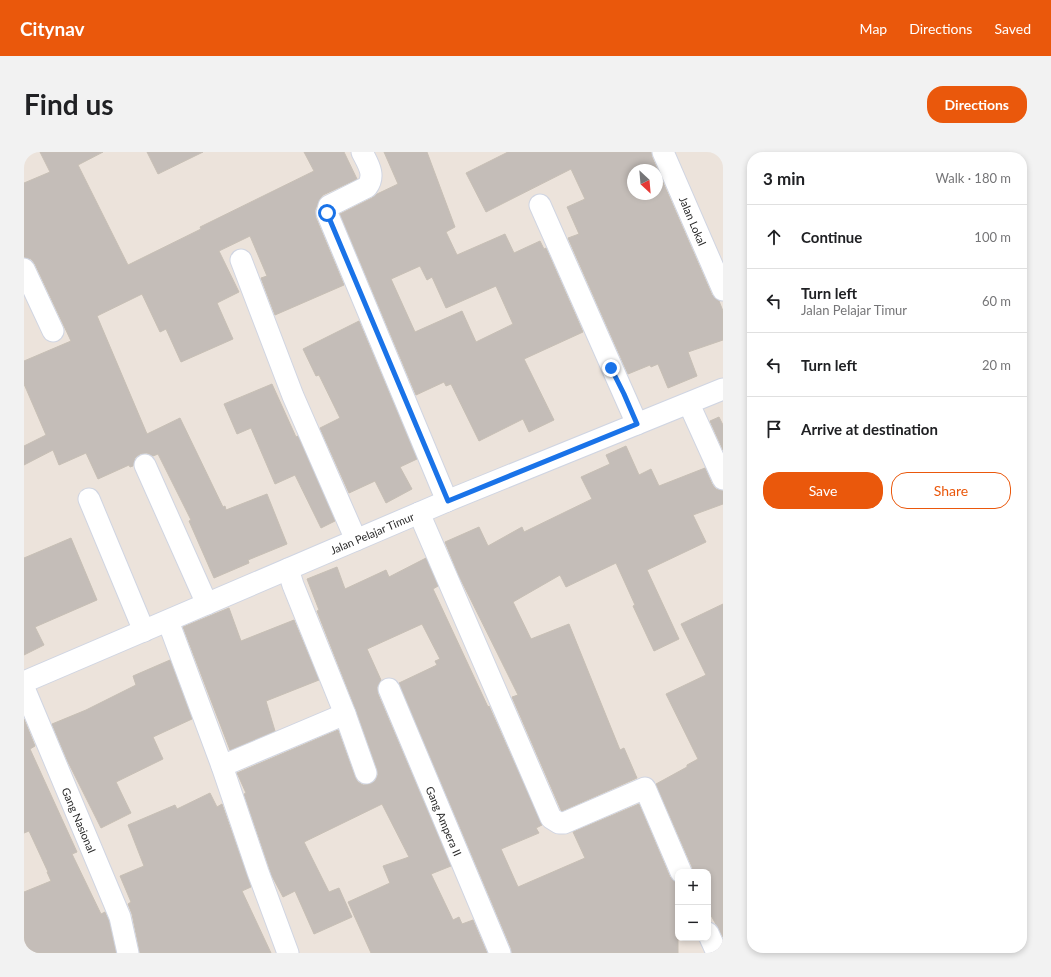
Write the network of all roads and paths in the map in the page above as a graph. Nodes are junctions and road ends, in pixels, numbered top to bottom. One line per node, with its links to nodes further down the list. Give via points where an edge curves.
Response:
1 (362, 152): 14 (street, via 372,171 371,183 329,206 327,213)
2 (663, 152): 6 (street, Jalan Lokal)
3 (540, 205): 10 (street)
4 (242, 260): 16 (street, via 293,396)
5 (24, 269): 7 (street)
6 (723, 290)
7 (53, 331)
8 (723, 389): 9 (street, Jalan Pelajar Timur)
9 (689, 404): 10 (street, Jalan Pelajar Timur); 12 (street)
10 (637, 424): 14 (street, Jalan Pelajar Timur)
11 (145, 465): 18 (street)
12 (723, 479)
13 (89, 499): 20 (street)
14 (448, 501): 15 (street, Jalan Pelajar Timur)
15 (419, 513): 16 (street, Jalan Pelajar Timur); 27 (street, via 551,818 558,823 564,823 645,788)
16 (356, 540): 17 (street, Jalan Pelajar Timur)
17 (288, 569): 18 (street, Jalan Pelajar Timur); 24 (street)
18 (207, 604): 19 (street, Jalan Pelajar Timur)
19 (168, 621): 20 (street, Jalan Pelajar Timur); 25 (street)
20 (144, 631): 21 (street, Jalan Pelajar Timur)
21 (24, 682)
22 (24, 688): 29 (street, Gang Nasional, via 120,917)
23 (389, 689): 31 (street, Gang Ampera II)
24 (345, 714): 25 (street); 26 (street)
25 (222, 766): 30 (street)
26 (366, 773)
27 (680, 869)
28 (711, 940): 32 (street)
29 (128, 953)
30 (288, 953)
31 (500, 953)
32 (717, 953)

